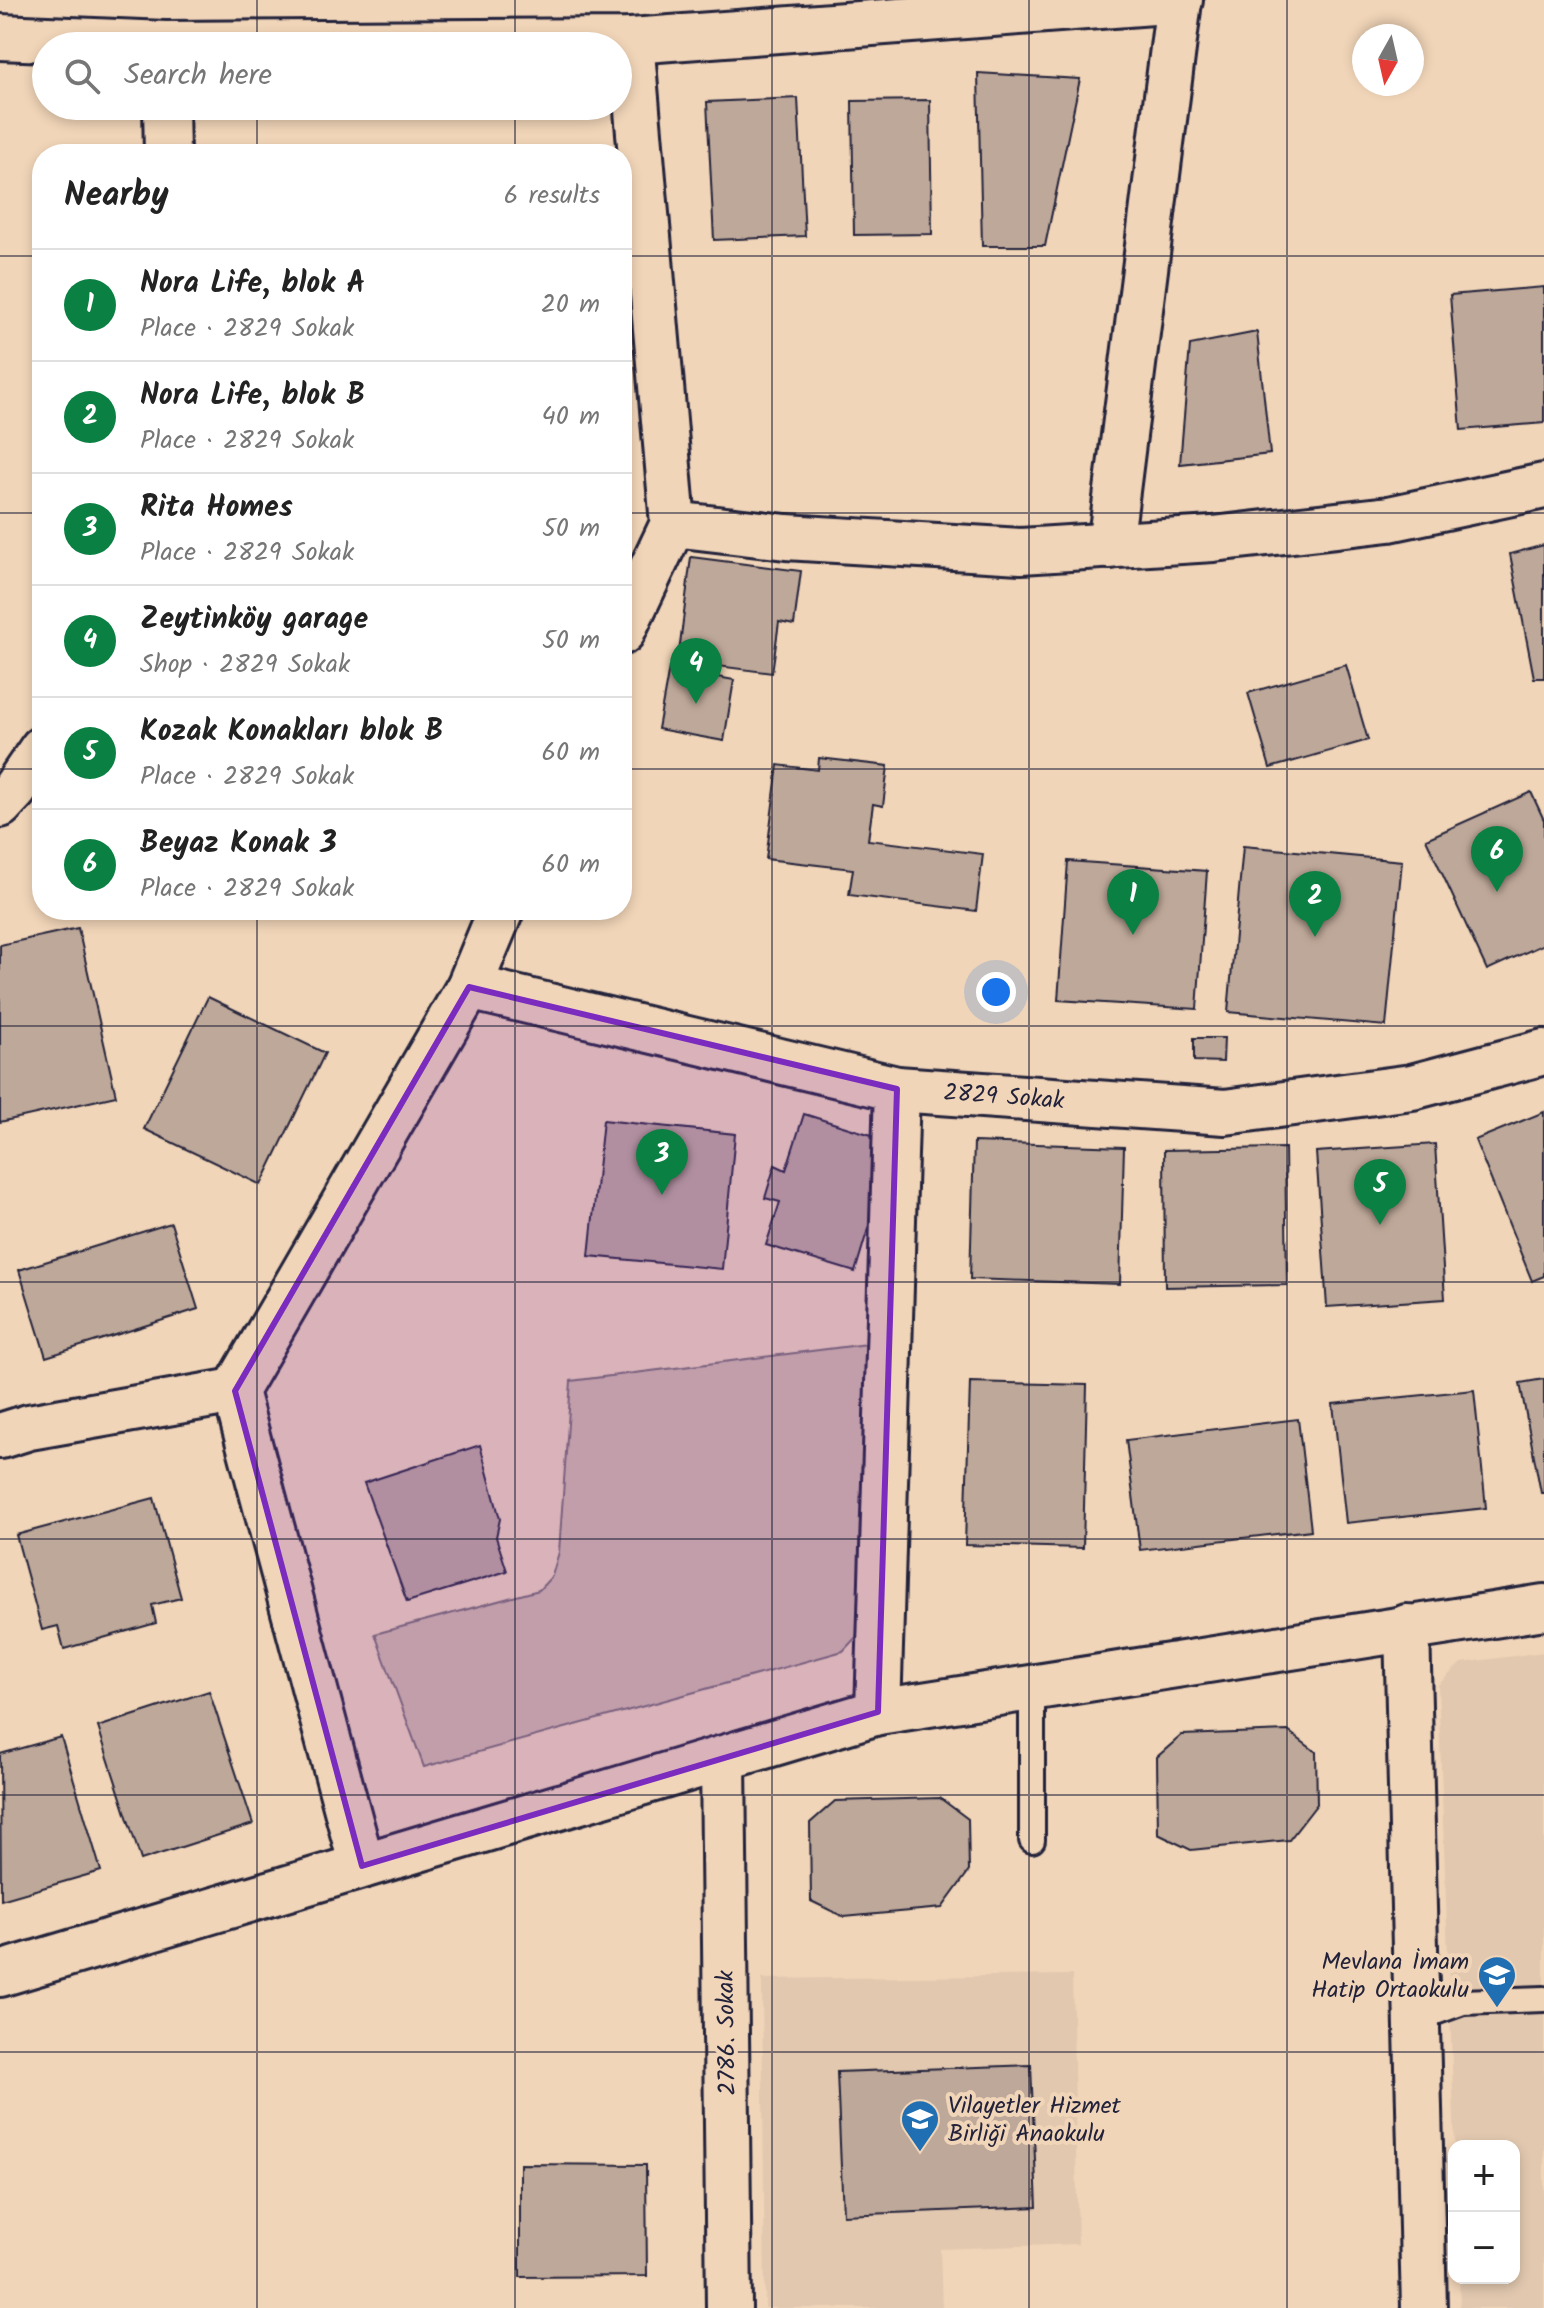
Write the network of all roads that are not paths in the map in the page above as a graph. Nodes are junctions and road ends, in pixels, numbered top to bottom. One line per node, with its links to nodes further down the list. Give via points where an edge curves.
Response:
1 (1179, 0): 4 (street); 10 (street)
2 (0, 37): 3 (street)
3 (32, 39)
4 (632, 41)
5 (632, 52): 9 (street)
6 (166, 120): 7 (street)
7 (167, 144)
8 (1544, 486): 10 (street, via 1389,519)
9 (673, 524): 10 (street, via 786,537 1021,551); 11 (street)
10 (1110, 546)
11 (632, 611)
12 (32, 764): 13 (street)
13 (0, 805)
14 (497, 920): 15 (street)
15 (469, 987): 17 (street, 2829 Sokak); 18 (street)
16 (1544, 1052): 17 (street, 2829 Sokak, via 1412,1087 1225,1112)
17 (897, 1089): 23 (street)
18 (235, 1391): 19 (street); 26 (street)
19 (0, 1436)
20 (1544, 1607): 21 (street)
21 (1407, 1627): 22 (street); 29 (street)
22 (1032, 1687): 23 (street); 25 (lane)
23 (878, 1712): 24 (street)
24 (723, 1759): 26 (street); 30 (street, 2786. Sokak)
25 (1032, 1840)
26 (362, 1866): 27 (street)
27 (0, 1974)
28 (1544, 1999): 29 (lane, via 1463,2002)
29 (1416, 2019): 31 (street)
30 (729, 2308)
31 (1424, 2308)

